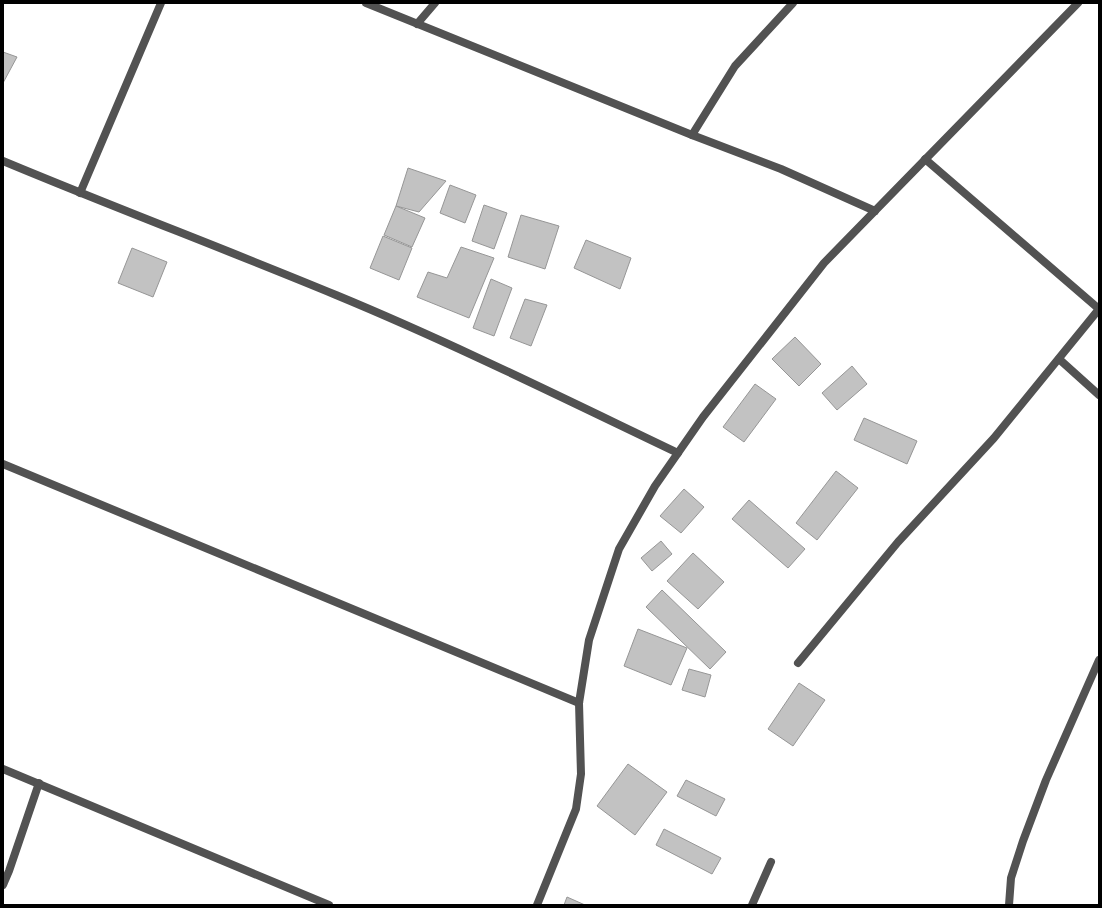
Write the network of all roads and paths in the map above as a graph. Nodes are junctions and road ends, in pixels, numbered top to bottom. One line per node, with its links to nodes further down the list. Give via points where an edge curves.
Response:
1 (161, 3): 10 (street)
2 (366, 3): 6 (street)
3 (435, 3): 6 (street)
4 (794, 3): 7 (street, via 735,66)
5 (1078, 3): 8 (street)
6 (417, 24): 7 (street)
7 (692, 135): 11 (street, via 781,169)
8 (925, 159): 11 (street); 12 (street)
9 (3, 161): 10 (street)
10 (80, 193): 15 (street, via 337,296 492,364)
11 (875, 211): 15 (street, via 824,263 703,417)
12 (1099, 309): 13 (street)
13 (1060, 359): 14 (street); 18 (street, via 994,438 898,542)
14 (1099, 395)
15 (678, 453): 19 (street, via 655,486 619,549 589,640)
16 (3, 464): 19 (street)
17 (1099, 660): 27 (street, via 1046,780 1023,841 1011,878)
18 (798, 662)
19 (579, 703): 25 (street, via 581,774 576,809)
20 (3, 768): 21 (street)
21 (39, 783): 23 (street); 24 (street)
22 (771, 862): 26 (street)
23 (3, 884)
24 (328, 905)
25 (537, 905)
26 (752, 905)
27 (1009, 905)

